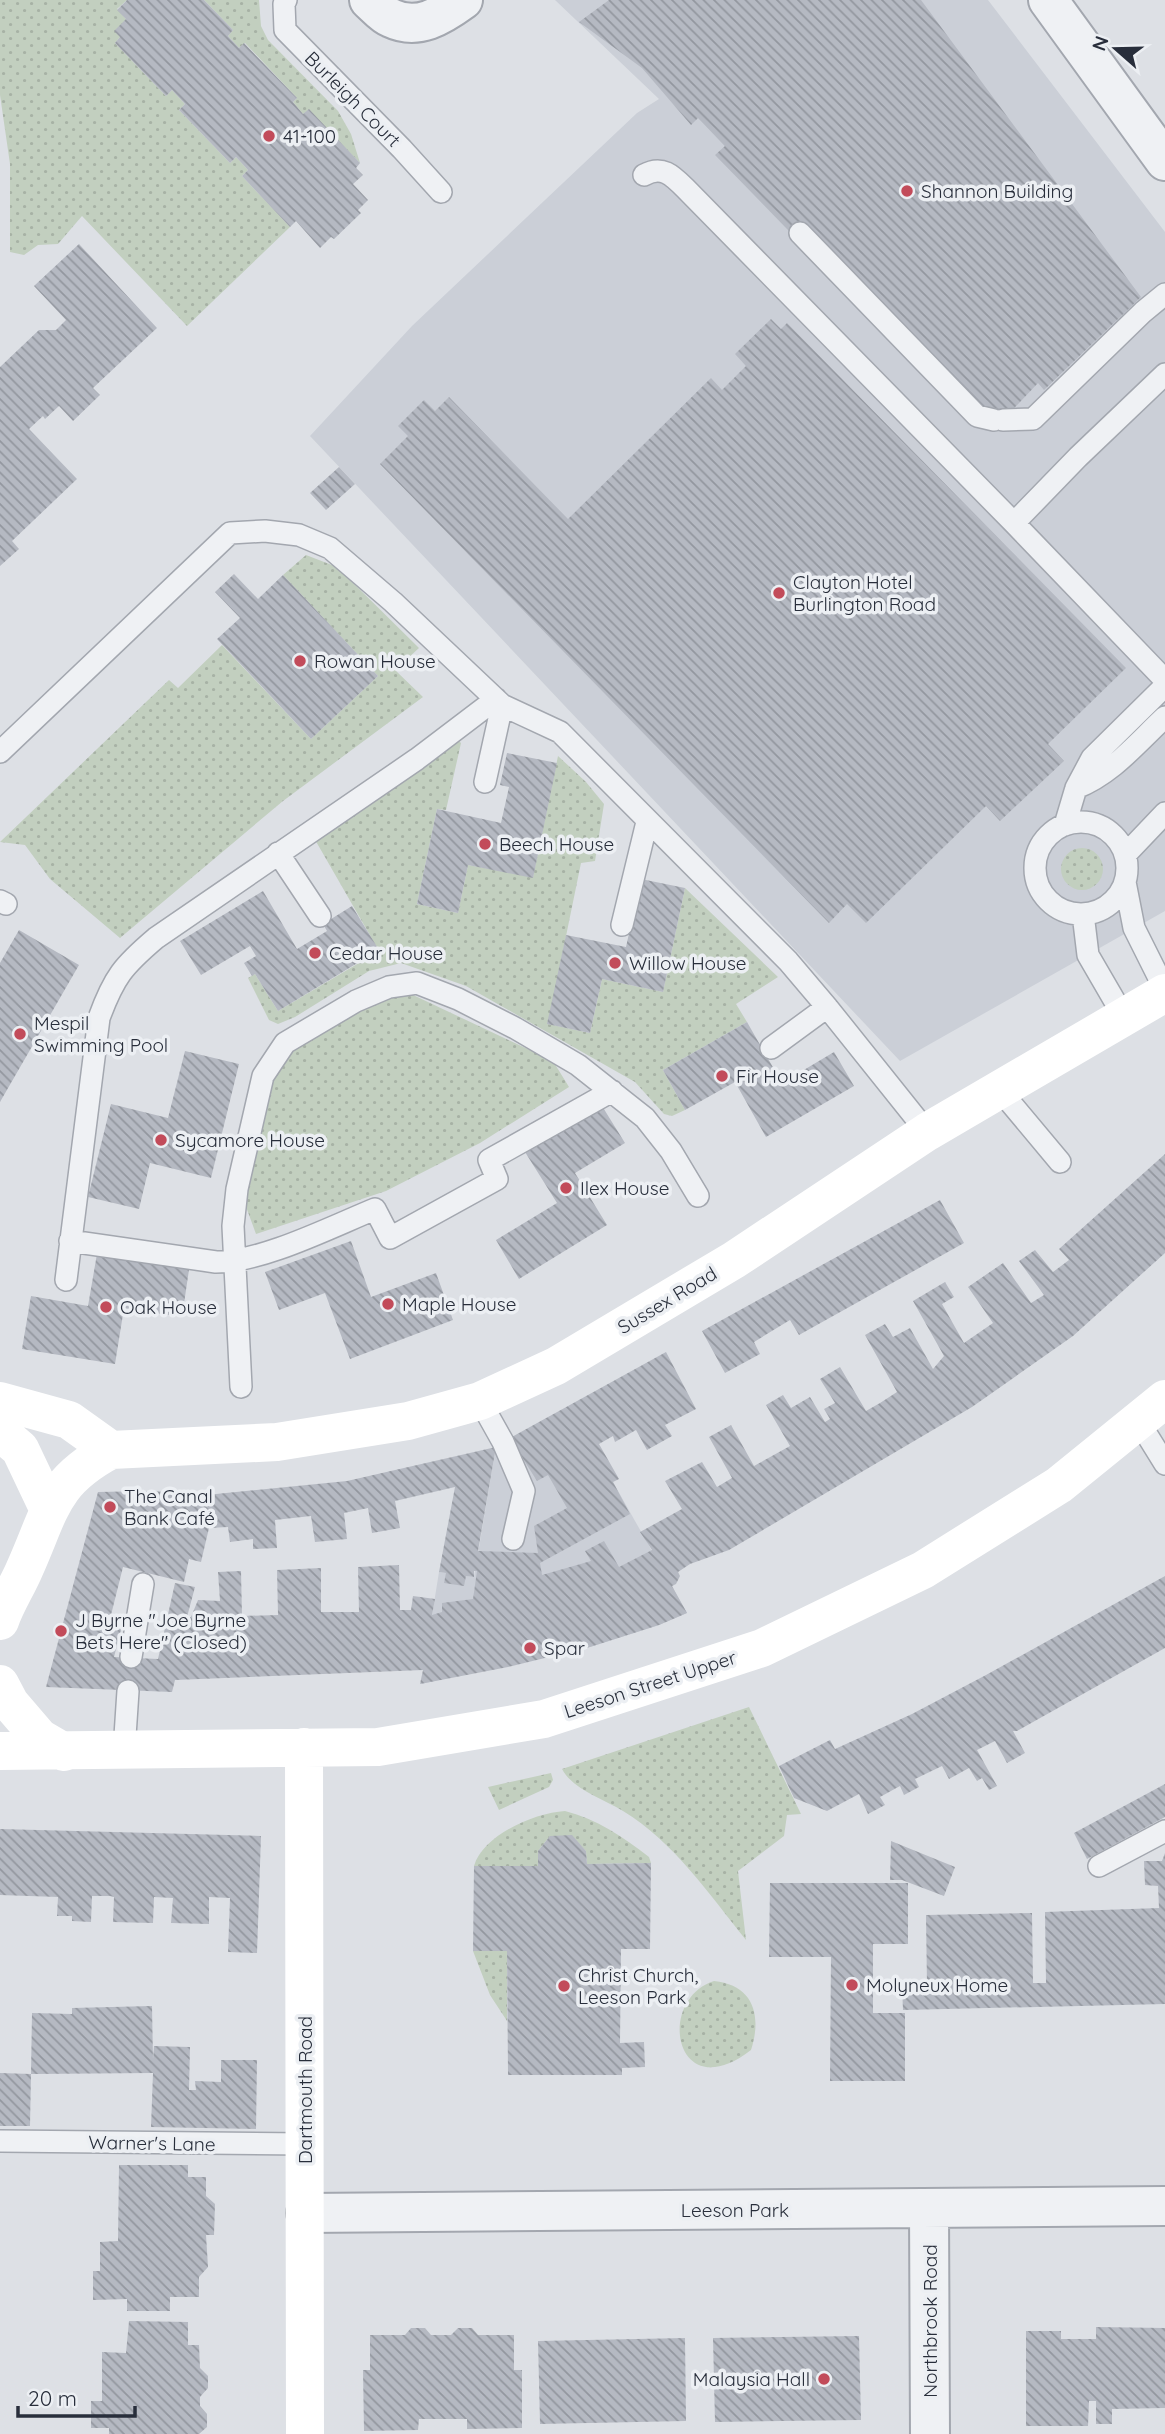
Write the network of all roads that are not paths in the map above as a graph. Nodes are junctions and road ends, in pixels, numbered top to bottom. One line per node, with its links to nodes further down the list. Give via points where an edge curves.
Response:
1 (286, 0): 7 (lane, Burleigh Court, via 285,30)
2 (369, 0): 3 (street, via 390,18 416,24 443,15)
3 (463, 0)
4 (1048, 0): 5 (street)
5 (1165, 161)
6 (644, 175): 11 (lane, via 661,170 678,181)
7 (441, 192)
8 (800, 233): 9 (lane, via 977,416 998,420 1033,419)
9 (1165, 294)
10 (1165, 374): 11 (lane)
11 (1014, 523): 12 (lane)
12 (1165, 683): 17 (lane, via 1091,758)
13 (499, 702): 15 (lane, via 330,548 299,535 230,533); 16 (lane); 19 (lane, via 560,732); 21 (lane)
14 (1165, 717): 17 (lane, via 1107,772)
15 (0, 752)
16 (485, 782)
17 (1076, 788): 20 (lane)
18 (1165, 813): 22 (lane)
19 (647, 822): 26 (lane); 28 (lane, via 788,961)
20 (1065, 825): 22 (lane, via 1094,823 1119,840); 24 (lane, via 1039,850 1036,876 1048,900)
21 (278, 853): 25 (lane); 36 (lane, via 156,938 131,958 112,984 99,1018)
22 (1126, 854): 23 (lane)
23 (1125, 882): 24 (lane, via 1109,905); 27 (lane, via 1134,928)
24 (1083, 914): 29 (lane, via 1088,955)
25 (320, 916)
26 (622, 925)
27 (1165, 991): 29 (main road, Sussex Road)
28 (827, 1007): 30 (lane); 33 (lane)
29 (1124, 1017): 31 (main road, Sussex Road)
30 (771, 1048)
31 (999, 1088): 33 (main road, Sussex Road); 34 (lane)
32 (612, 1091): 35 (lane, via 645,1118); 37 (lane, via 489,1160 497,1179 390,1238 375,1209); 37 (lane, via 515,1028 416,983 389,987 356,1001 285,1043 263,1076 237,1189)
33 (928, 1132): 41 (main road, Sussex Road, via 734,1260 556,1366)
34 (1060, 1162)
35 (698, 1196)
36 (69, 1241): 37 (lane); 38 (lane)
37 (235, 1262): 39 (lane)
38 (66, 1280)
39 (241, 1387)
40 (0, 1401): 44 (main road, via 69,1420)
41 (480, 1401): 44 (main road, Sussex Road, via 408,1421 277,1441); 47 (lane, via 524,1490)
42 (1152, 1410): 45 (lane); 53 (main road, Leeson Street Upper, via 1059,1485 923,1570 762,1648 544,1719 378,1747)
43 (0, 1432): 46 (main road, via 20,1449)
44 (111, 1450): 46 (main road, via 78,1472)
45 (1165, 1464)
46 (48, 1508): 49 (main road)
47 (513, 1539)
48 (143, 1584): 50 (lane)
49 (1, 1617)
50 (131, 1657)
51 (0, 1684): 56 (main road, via 40,1738)
52 (128, 1691): 55 (lane)
53 (304, 1747): 55 (main road, Leeson Street Upper); 60 (main road, Dartmouth Road)
54 (0, 1751): 56 (main road, Leeson Street Upper)
55 (124, 1751): 56 (main road, Leeson Street Upper)
56 (64, 1752)
57 (1165, 1831): 58 (lane)
58 (1099, 1866)
59 (0, 2141): 60 (lane, Warner's Lane)
60 (305, 2144): 63 (main road, Dartmouth Road)
61 (1165, 2206): 62 (street, Leeson Park)
62 (929, 2208): 63 (street, Leeson Park); 65 (street, Northbrook Road)
63 (306, 2213): 64 (main road, Dartmouth Road)
64 (305, 2434)
65 (930, 2434)

